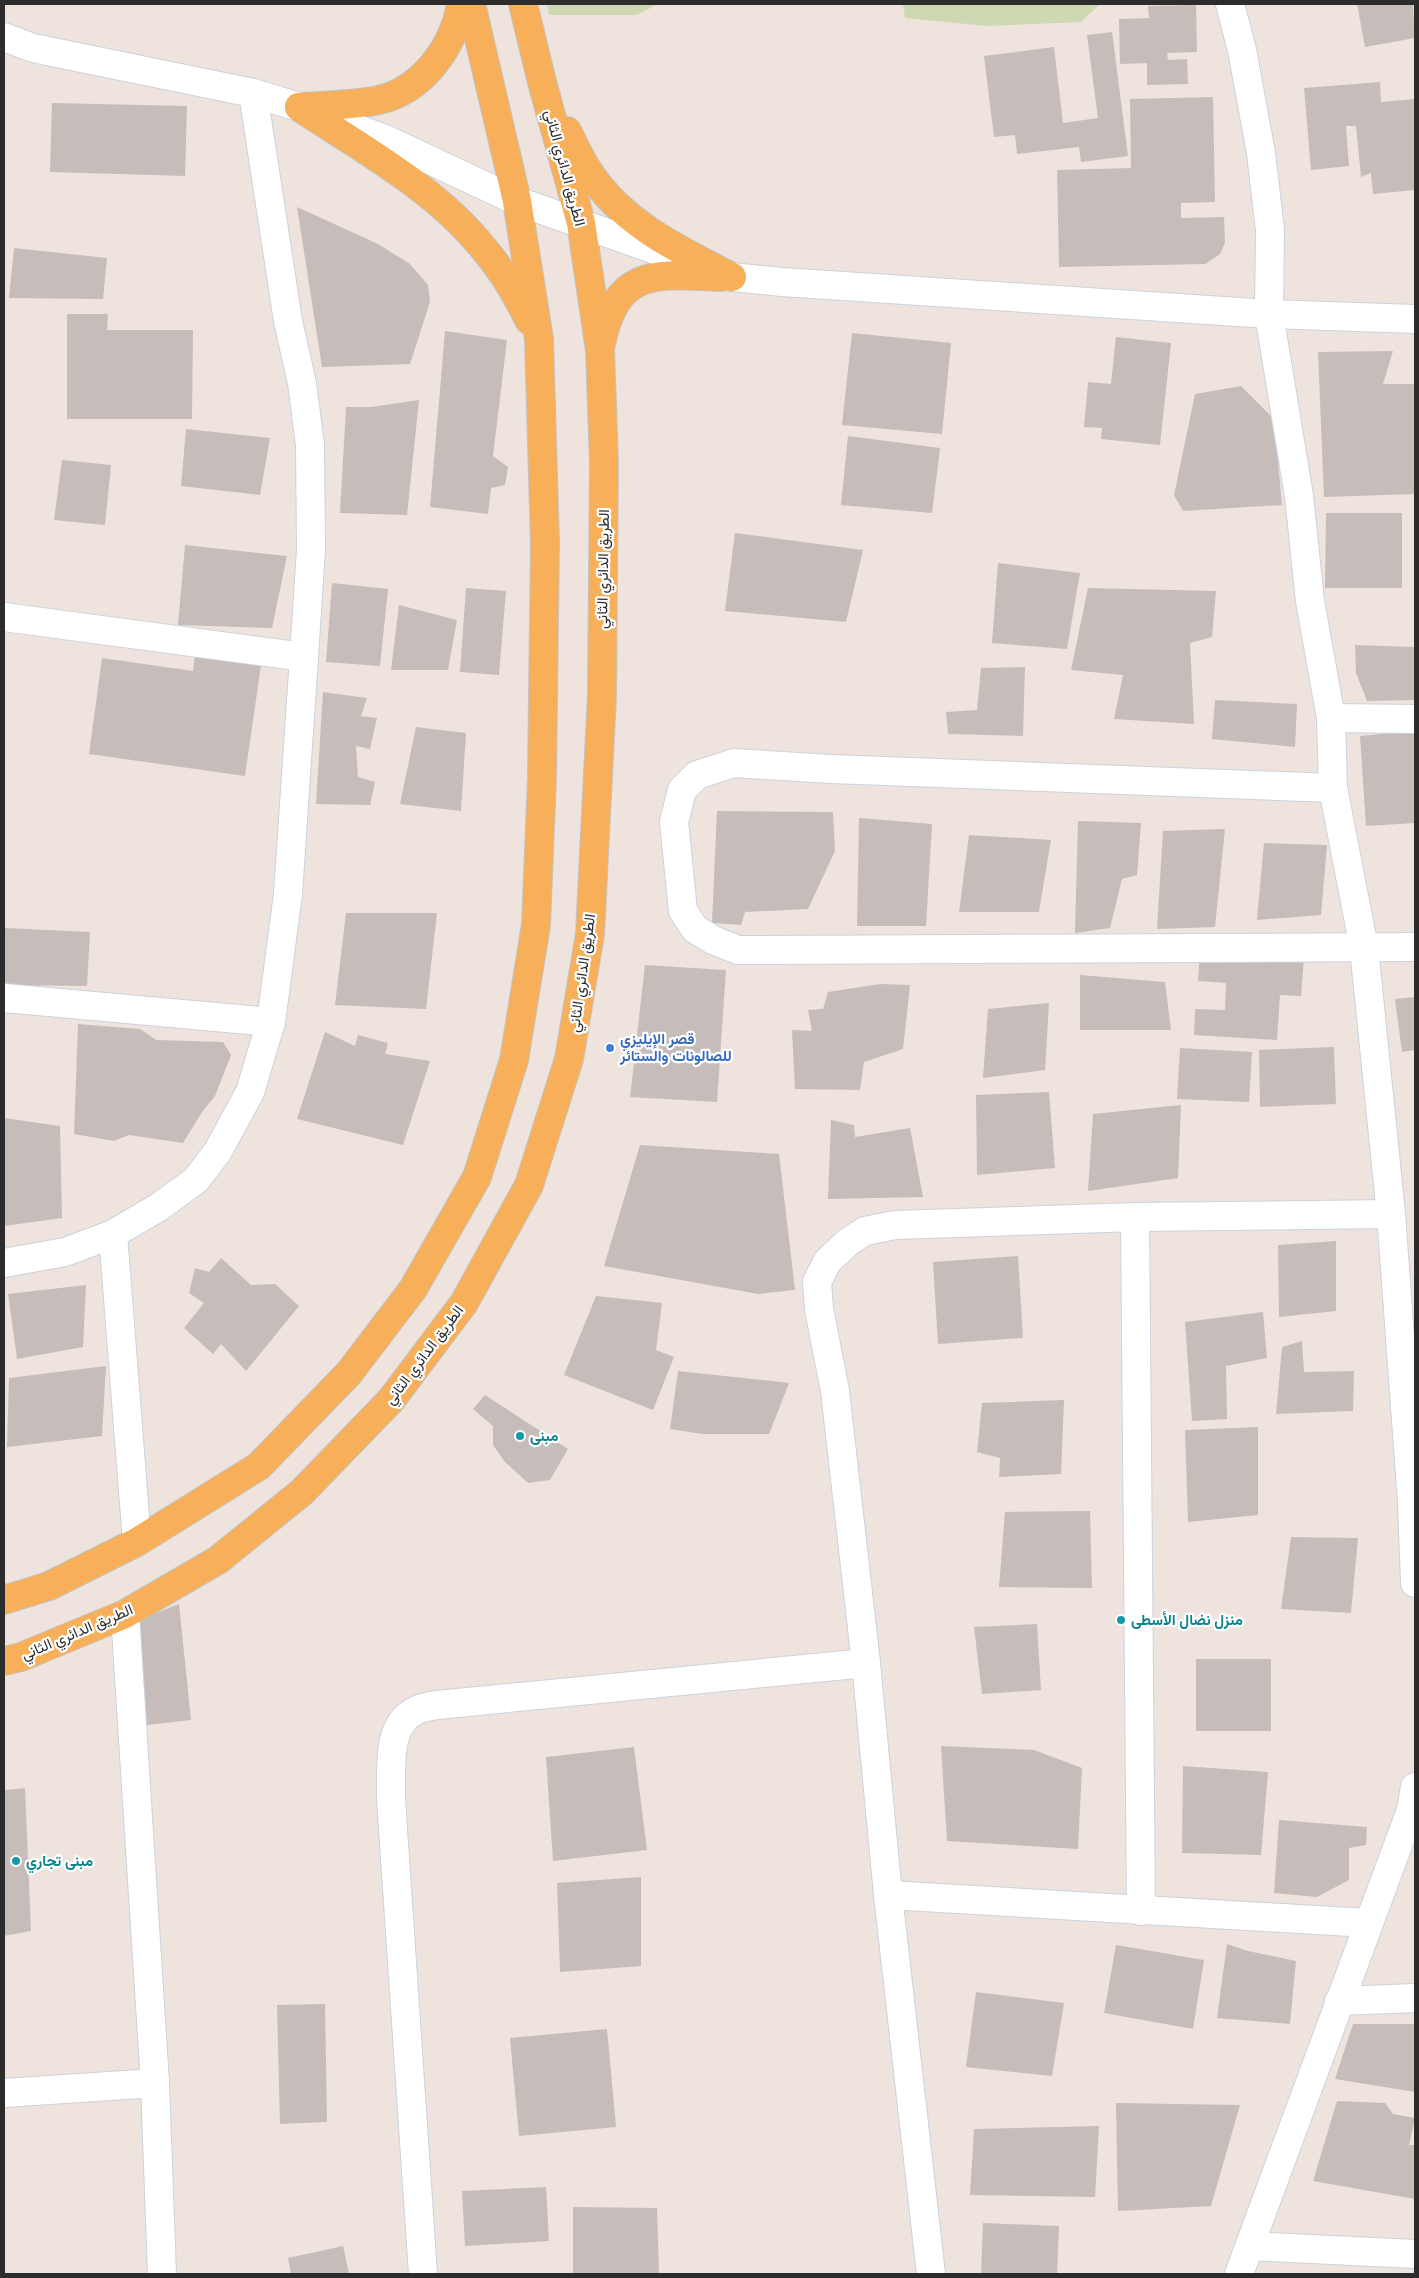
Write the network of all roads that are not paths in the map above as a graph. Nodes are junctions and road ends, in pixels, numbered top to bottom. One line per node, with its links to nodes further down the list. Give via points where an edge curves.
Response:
1 (461, 4): 8 (main road, via 458,23 443,53 415,84 381,99 347,105)
2 (471, 4): 9 (main road)
3 (522, 4): 6 (main road, الطريق الدائري الثاني)
4 (1230, 4): 12 (street, via 1261,153 1270,230)
5 (4, 37): 7 (street, via 33,48)
6 (543, 86): 10 (main road, الطريق الدائري الثاني); 11 (main road, via 589,172 611,200 641,226 676,249)
7 (253, 93): 8 (street); 17 (street, via 310,445 312,550)
8 (299, 107): 9 (street, via 385,139); 14 (main road, via 379,159 461,223 506,279)
9 (517, 201): 10 (street); 14 (main road)
10 (581, 223): 11 (street); 15 (main road, الطريق الدائري الثاني)
11 (732, 277): 12 (street); 15 (main road, via 667,274 642,279 620,297 606,320)
12 (1269, 314): 13 (street); 18 (street, via 1299,496 1310,601)
13 (1415, 319)
14 (539, 338): 29 (main road, via 545,543 542,777 536,925 514,1060 477,1177 413,1289 349,1373 259,1466)
15 (600, 350): 32 (main road, الطريق الدائري الثاني, via 604,464 602,695 590,934 569,1059 529,1185 464,1303 391,1400 302,1492 218,1560)
16 (4, 617): 17 (street)
17 (304, 657): 24 (street, via 288,894)
18 (1331, 718): 19 (street); 20 (street)
19 (1415, 719)
20 (1333, 788): 22 (street); 22 (street, via 734,763 697,774 682,790 674,822 683,911 695,929 738,950)
21 (1415, 947): 22 (street)
22 (1364, 948): 25 (street)
23 (4, 998): 24 (street)
24 (271, 1022): 27 (street, via 250,1092 218,1150 196,1180)
25 (1391, 1214): 26 (street); 30 (street)
26 (1134, 1217): 34 (street, via 895,1225 865,1231 827,1262 817,1282 819,1308 835,1391); 37 (street)
27 (113, 1234): 28 (street, via 65,1252); 29 (street)
28 (4, 1263)
29 (137, 1542): 31 (main road, via 50,1586)
30 (1415, 1582)
31 (4, 1600)
32 (125, 1614): 33 (main road, الطريق الدائري الثاني); 41 (street)
33 (4, 1661)
34 (866, 1662): 36 (street); 46 (street, via 437,1705 416,1710 399,1724 392,1749 391,1799)
35 (1415, 1786): 38 (street, via 1411,1810)
36 (888, 1895): 37 (street); 47 (street)
37 (1141, 1911): 38 (street)
38 (1368, 1923): 40 (street)
39 (1415, 1998): 40 (street)
40 (1339, 2000): 43 (street)
41 (155, 2083): 42 (street); 45 (street)
42 (4, 2093)
43 (1250, 2246): 44 (street); 48 (street)
44 (1415, 2254)
45 (162, 2274)
46 (423, 2274)
47 (931, 2274)
48 (1239, 2274)

